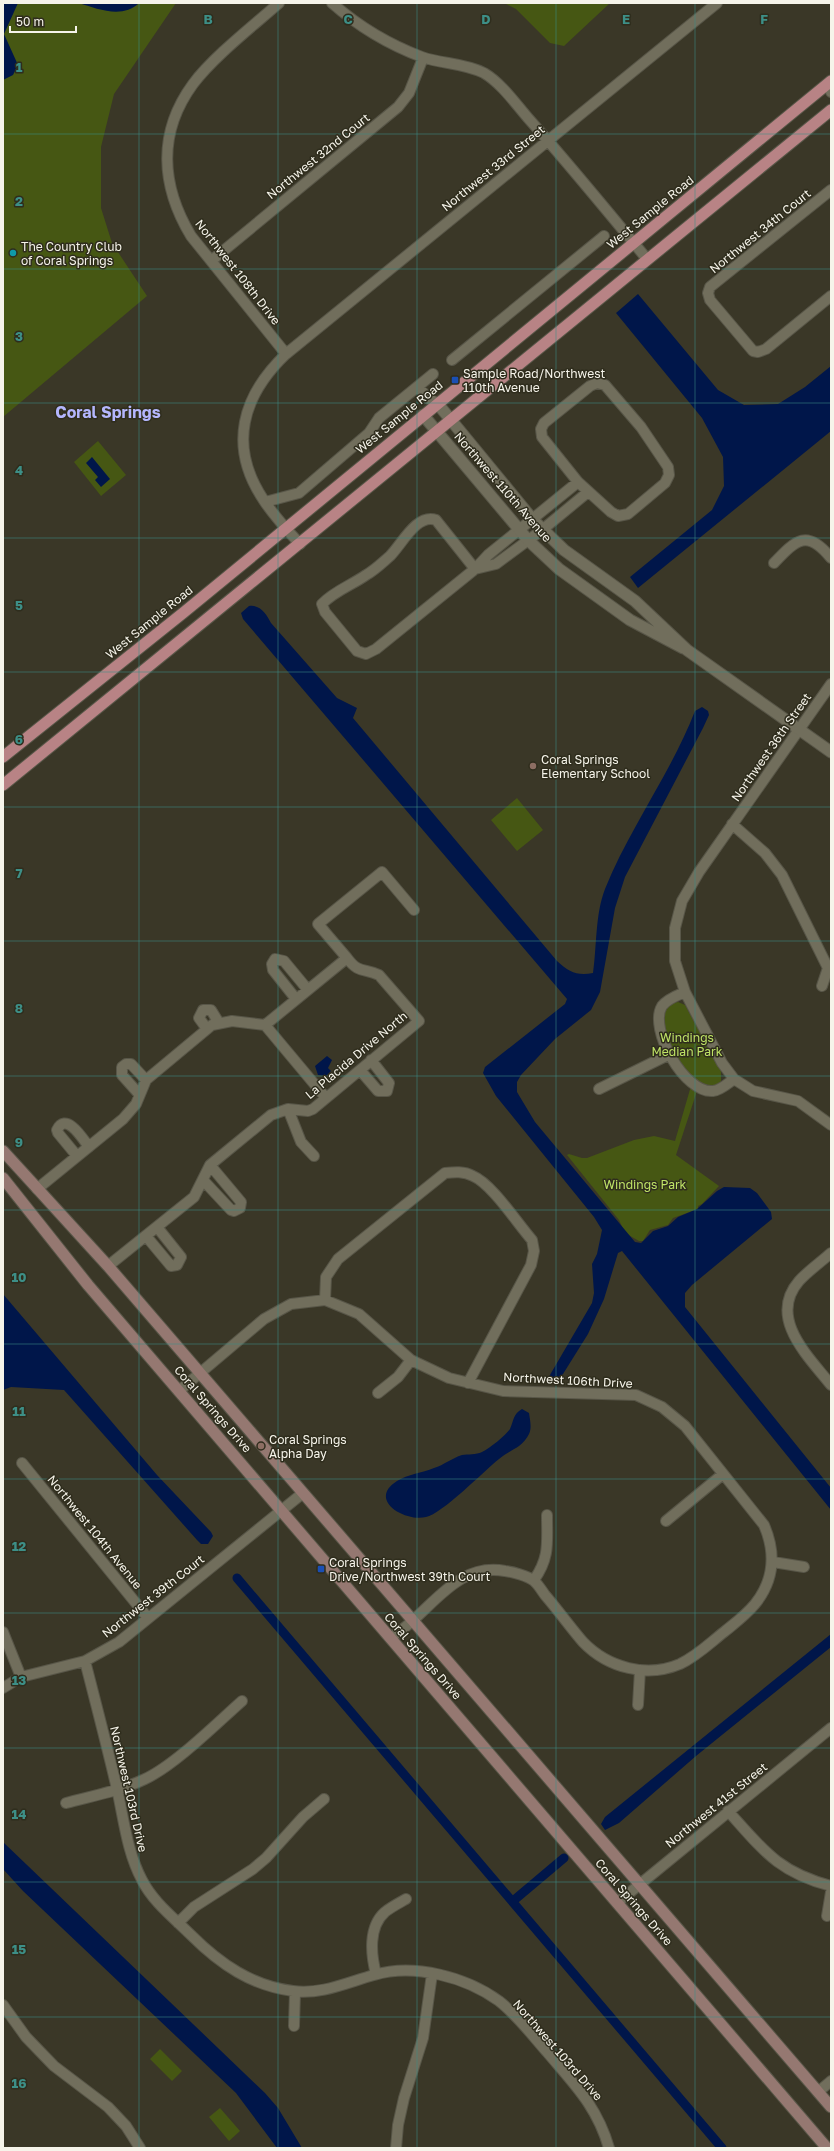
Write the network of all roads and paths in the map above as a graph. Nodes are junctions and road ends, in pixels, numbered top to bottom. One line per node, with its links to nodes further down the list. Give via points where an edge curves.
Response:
1 (280, 3): 12 (street, Northwest 108th Drive, via 193,84 178,109 169,134 166,164 171,194 183,223)
2 (332, 3): 4 (street, via 366,29)
3 (717, 3): 7 (street, Northwest 33rd Street)
4 (423, 58): 7 (street, via 470,68 484,74 497,83); 12 (street, Northwest 32nd Court, via 409,93 398,107)
5 (830, 86): 10 (main road, West Sample Road)
6 (831, 110): 11 (main road)
7 (548, 140): 10 (street); 14 (street, Northwest 33rd Street)
8 (830, 193): 13 (street, Northwest 34th Court, via 710,287 708,293 710,300 753,351 758,352)
9 (604, 236): 15 (street)
10 (633, 242): 11 (street); 18 (main road, West Sample Road)
11 (647, 259): 20 (main road)
12 (211, 261): 14 (street, Northwest 108th Drive)
13 (831, 296)
14 (286, 354): 24 (street, via 269,370 256,389 243,433 245,457 252,479)
15 (452, 360)
16 (434, 374): 17 (street)
17 (418, 387): 18 (street, via 429,399); 24 (street, via 379,418 369,433 299,493)
18 (437, 403): 19 (main road, West Sample Road); 20 (street, Northwest 110th Avenue)
19 (423, 415): 21 (street, Northwest 110th Avenue); 26 (main road, West Sample Road)
20 (451, 420): 21 (main road); 25 (street, Northwest 110th Avenue)
21 (438, 431): 27 (street, Northwest 110th Avenue); 30 (main road)
22 (578, 482): 23 (street); 23 (street, via 542,437 541,429 544,423 597,383 605,385 641,427 668,467 669,475 665,483 628,514 618,516 610,512); 25 (street)
23 (588, 492): 28 (street)
24 (265, 502): 26 (street)
25 (533, 520): 27 (street); 28 (street, Northwest 110th Avenue)
26 (285, 527): 30 (street); 38 (main road, West Sample Road)
27 (519, 529): 29 (street, Northwest 110th Avenue); 33 (street, via 488,555)
28 (542, 530): 29 (street); 34 (street, Northwest 110th Avenue, via 577,561 635,601)
29 (528, 540): 33 (street, via 496,564); 34 (street, Northwest 110th Avenue, via 569,578 648,631)
30 (300, 544): 39 (main road)
31 (831, 558): 32 (street, via 821,546 802,539)
32 (774, 563)
33 (476, 569): 33 (street, via 376,649 366,654 357,650 325,612 322,604 327,598 367,575 391,555 421,521 430,518 436,520)
34 (687, 650): 36 (street, Northwest 110th Avenue)
35 (831, 684): 36 (street, Northwest 36th Street)
36 (799, 729): 37 (street, Northwest 110th Avenue); 40 (street, Northwest 36th Street)
37 (831, 752)
38 (3, 757)
39 (3, 785)
40 (732, 824): 43 (street, via 765,853 786,881 828,968); 45 (street, via 682,901 675,928 675,961)
41 (414, 910): 42 (street, via 382,872 318,924)
42 (347, 958): 44 (street); 51 (street, La Placida Drive North, via 358,970 379,975 419,1021)
43 (822, 986)
44 (308, 990): 46 (street); 46 (street, via 284,961 273,961 273,970)
45 (685, 992): 50 (street, via 665,1003 660,1012 660,1024); 53 (street, via 722,1063)
46 (296, 999): 48 (street)
47 (219, 1022): 48 (street); 49 (street); 49 (street, via 212,1010 203,1010 199,1018)
48 (264, 1025): 57 (street)
49 (207, 1029): 54 (street)
50 (668, 1055): 53 (street, via 690,1081 707,1090 718,1090); 55 (street)
51 (371, 1060): 52 (street, La Placida Drive North); 52 (street, via 389,1082 387,1091 378,1091)
52 (360, 1070): 57 (street, La Placida Drive North)
53 (734, 1079): 59 (street, via 753,1091 798,1102)
54 (146, 1080): 56 (street); 56 (street, via 131,1064 122,1067 122,1075)
55 (599, 1089)
56 (139, 1094): 60 (street, via 136,1104 123,1120)
57 (326, 1098): 58 (street, La Placida Drive North, via 308,1111)
58 (288, 1109): 63 (street, via 301,1142); 64 (street, La Placida Drive North, via 271,1115)
59 (831, 1125)
60 (89, 1147): 62 (street); 62 (street, via 72,1126 62,1124 57,1130 58,1133)
61 (3, 1151): 67 (main road, Coral Springs Drive)
62 (77, 1156): 67 (street)
63 (314, 1156)
64 (210, 1165): 66 (street, La Placida Drive North); 66 (street, via 241,1202 240,1208 231,1210)
65 (3, 1178): 77 (main road, Coral Springs Drive, via 88,1285)
66 (203, 1180): 68 (street, La Placida Drive North, via 194,1197)
67 (37, 1189): 71 (main road, Coral Springs Drive)
68 (157, 1227): 69 (street, La Placida Drive North); 69 (street, via 181,1257 177,1265 171,1266)
69 (146, 1236): 71 (street, La Placida Drive North)
70 (831, 1253): 76 (street, via 798,1281 790,1296 787,1310 790,1330 797,1343)
71 (108, 1266): 74 (main road, Coral Springs Drive)
72 (325, 1300): 73 (street, Northwest 106th Drive, via 359,1314); 74 (street, via 291,1304 264,1319); 75 (street, via 326,1277 338,1259 445,1173 459,1172 483,1181 532,1240 534,1251 531,1265)
73 (411, 1360): 75 (street, Northwest 106th Drive, via 449,1378); 78 (street, via 398,1377)
74 (200, 1373): 77 (street); 81 (main road, Coral Springs Drive)
75 (468, 1383): 80 (street, Northwest 106th Drive, via 503,1391 636,1395 662,1407 685,1426)
76 (831, 1385)
77 (180, 1390): 82 (main road, Coral Springs Drive)
78 (378, 1393)
79 (22, 1463): 88 (street, Northwest 104th Avenue)
80 (723, 1474): 84 (street); 85 (street, Northwest 106th Drive, via 764,1525 770,1541)
81 (303, 1493): 82 (street, Northwest 39th Court); 89 (main road, Coral Springs Drive)
82 (282, 1510): 88 (street, Northwest 39th Court); 91 (main road, Coral Springs Drive)
83 (547, 1515): 87 (street, via 547,1552 543,1567)
84 (666, 1521)
85 (773, 1562): 86 (street); 93 (street, Northwest 106th Drive, via 770,1580 763,1595 750,1611 705,1648 680,1664)
86 (804, 1568)
87 (534, 1580): 89 (street, via 505,1571 484,1571 463,1577 443,1590); 93 (street, Northwest 106th Drive, via 584,1642 601,1657 618,1666)
88 (148, 1618): 92 (street, Northwest 39th Court, via 119,1642)
89 (412, 1621): 91 (street); 103 (main road, Coral Springs Drive)
90 (3, 1632): 94 (street)
91 (390, 1638): 107 (main road, Coral Springs Drive)
92 (86, 1661): 94 (street, Northwest 39th Court); 99 (street, Northwest 103rd Drive)
93 (640, 1670): 97 (street)
94 (21, 1677): 95 (street, Northwest 39th Court)
95 (3, 1688)
96 (242, 1701): 99 (street, via 168,1765 146,1779)
97 (638, 1705)
98 (831, 1728): 102 (street, Northwest 41st Street)
99 (117, 1790): 101 (street); 109 (street, Northwest 103rd Drive, via 130,1855 142,1881 158,1904)
100 (324, 1800): 109 (street, via 303,1817 260,1864 194,1907)
101 (66, 1803)
102 (728, 1811): 103 (street, Northwest 41st Street); 104 (street, via 763,1850 783,1867 807,1880)
103 (639, 1885): 107 (street, Northwest 41st Street); 116 (main road, Coral Springs Drive)
104 (831, 1886)
105 (831, 1892): 108 (street)
106 (406, 1899): 110 (street, via 384,1913 377,1926 372,1939 372,1957)
107 (617, 1903): 121 (main road, Coral Springs Drive)
108 (827, 1916)
109 (178, 1923): 112 (street, Northwest 103rd Drive, via 212,1956 236,1972 263,1985)
110 (376, 1974): 111 (street, Northwest 103rd Drive, via 409,1971); 112 (street, Northwest 103rd Drive, via 322,1990)
111 (432, 1974): 119 (street, via 423,2038 404,2098); 120 (street, Northwest 103rd Drive, via 455,1979 474,1987 498,2001 518,2019 587,2100 603,2127)
112 (295, 1992): 114 (street)
113 (3, 2005): 118 (street, via 26,2038 54,2066 108,2107 126,2126)
114 (294, 2026)
115 (831, 2081): 116 (street)
116 (818, 2092): 117 (main road, Coral Springs Drive)
117 (831, 2107)
118 (140, 2148)
119 (396, 2148)
120 (609, 2148)
121 (827, 2148)

